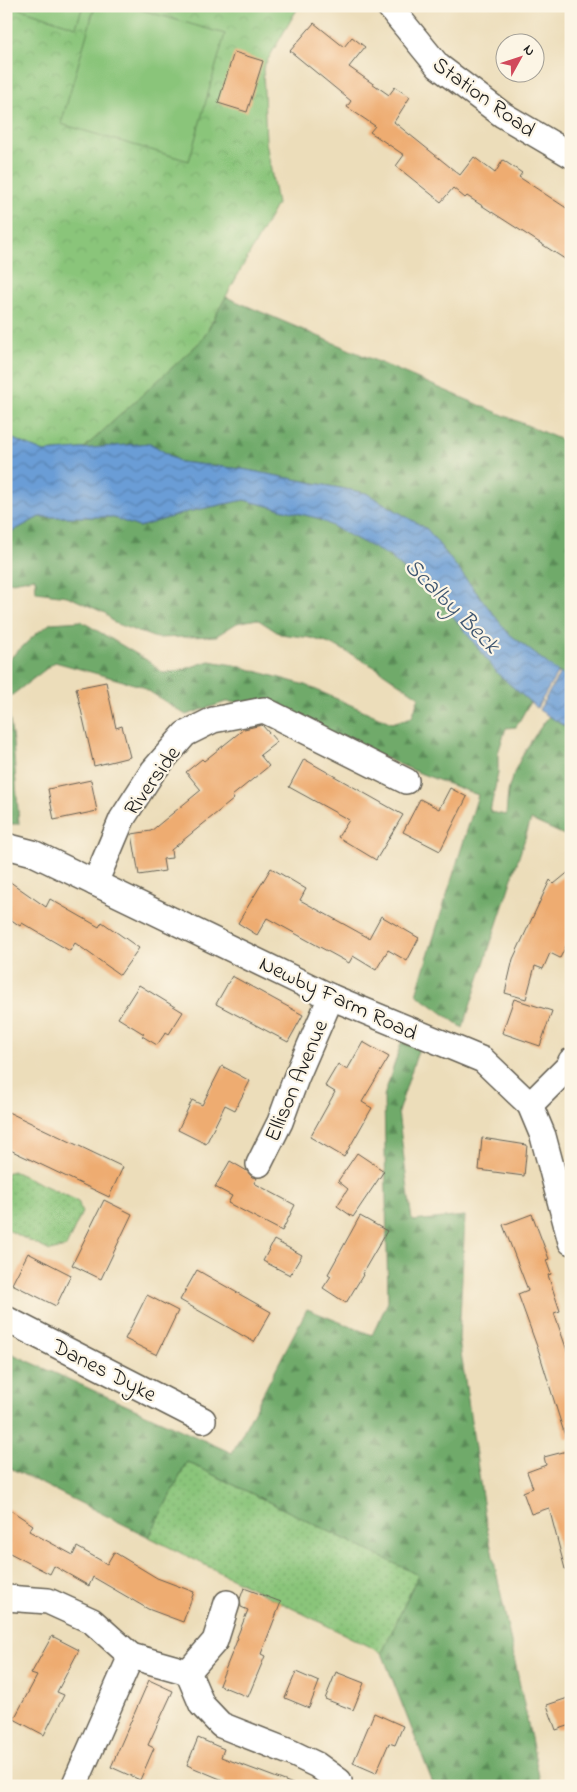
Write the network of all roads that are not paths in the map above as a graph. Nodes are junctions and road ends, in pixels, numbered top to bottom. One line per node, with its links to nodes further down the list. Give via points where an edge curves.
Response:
1 (389, 6): 2 (street, Station Road, via 438,66 504,115)
2 (571, 155)
3 (406, 781): 5 (street, Riverside, via 264,710 213,720 185,734 153,771 122,818)
4 (6, 846): 5 (street, Newby Farm Road, via 33,853)
5 (95, 884): 6 (street, Newby Farm Road)
6 (331, 996): 8 (street, Newby Farm Road, via 483,1060); 9 (street, Ellison Avenue, via 280,1122)
7 (571, 1062): 8 (street)
8 (530, 1105): 10 (street, Newby Farm Road, via 542,1136)
9 (259, 1164)
10 (571, 1242)
11 (6, 1318): 12 (street, Danes Dyke)
12 (203, 1420)
13 (6, 1598): 15 (street, via 48,1601 92,1621)
14 (226, 1603): 16 (street, via 215,1640)
15 (131, 1656): 16 (street); 18 (street)
16 (188, 1672): 17 (street, via 202,1705 222,1725 292,1753 321,1756)
17 (339, 1781)
18 (74, 1786)

